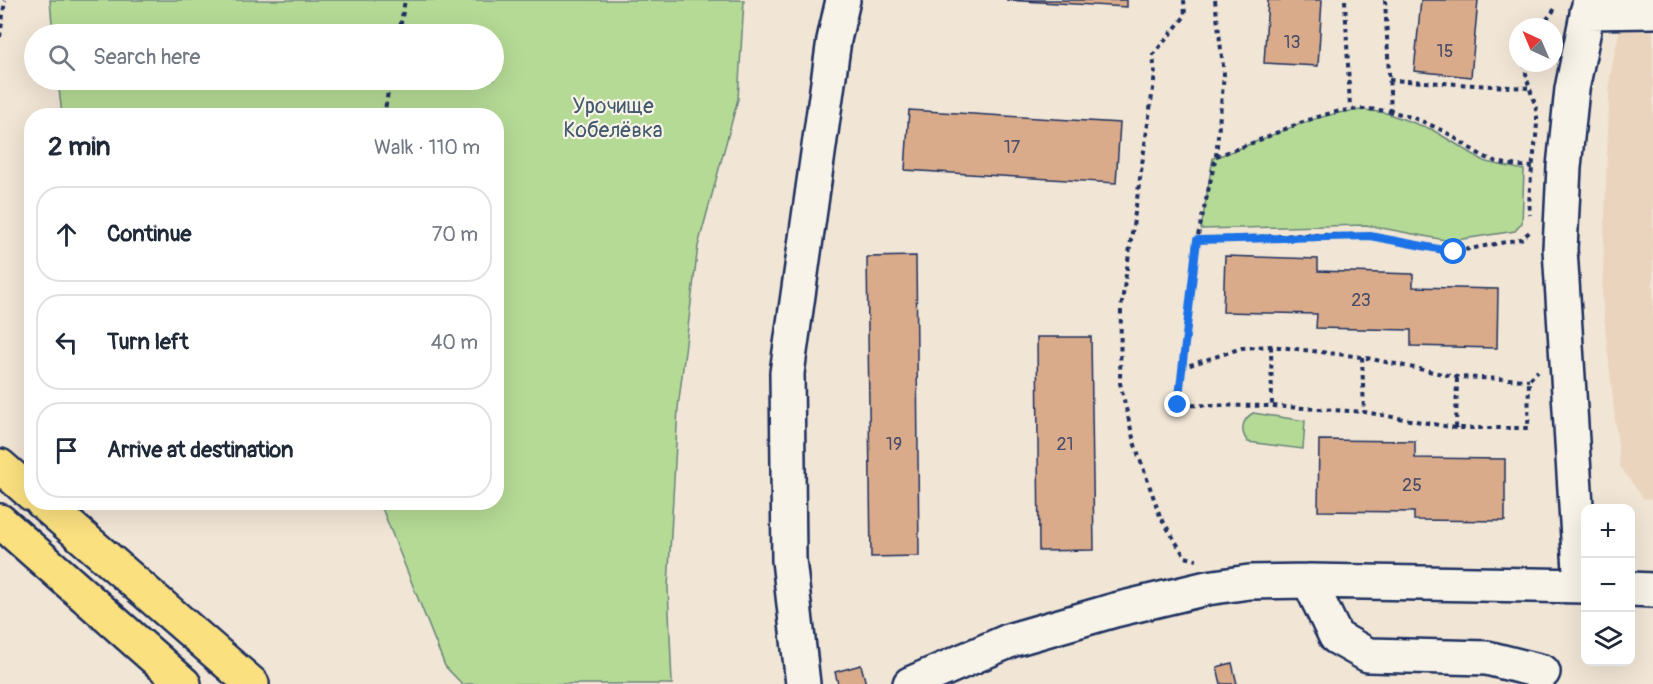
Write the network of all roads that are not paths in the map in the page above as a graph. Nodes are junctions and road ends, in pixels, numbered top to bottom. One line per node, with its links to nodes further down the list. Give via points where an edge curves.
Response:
1 (843, 0): 16 (street, via 787,373 789,560)
2 (1579, 4): 3 (street); 8 (street, via 1560,249)
3 (1653, 11)
4 (0, 466): 5 (main road)
5 (24, 487)
6 (51, 510): 15 (main road)
7 (0, 521): 14 (main road)
8 (1581, 558)
9 (1309, 581): 10 (street); 13 (street, via 1336,637 1368,655 1487,658); 17 (street, via 1249,582 1207,588 1115,610 1011,640)
10 (1581, 586)
11 (1635, 589): 12 (street)
12 (1653, 590)
13 (1543, 672)
14 (184, 684)
15 (252, 684)
16 (803, 684)
17 (910, 684)

